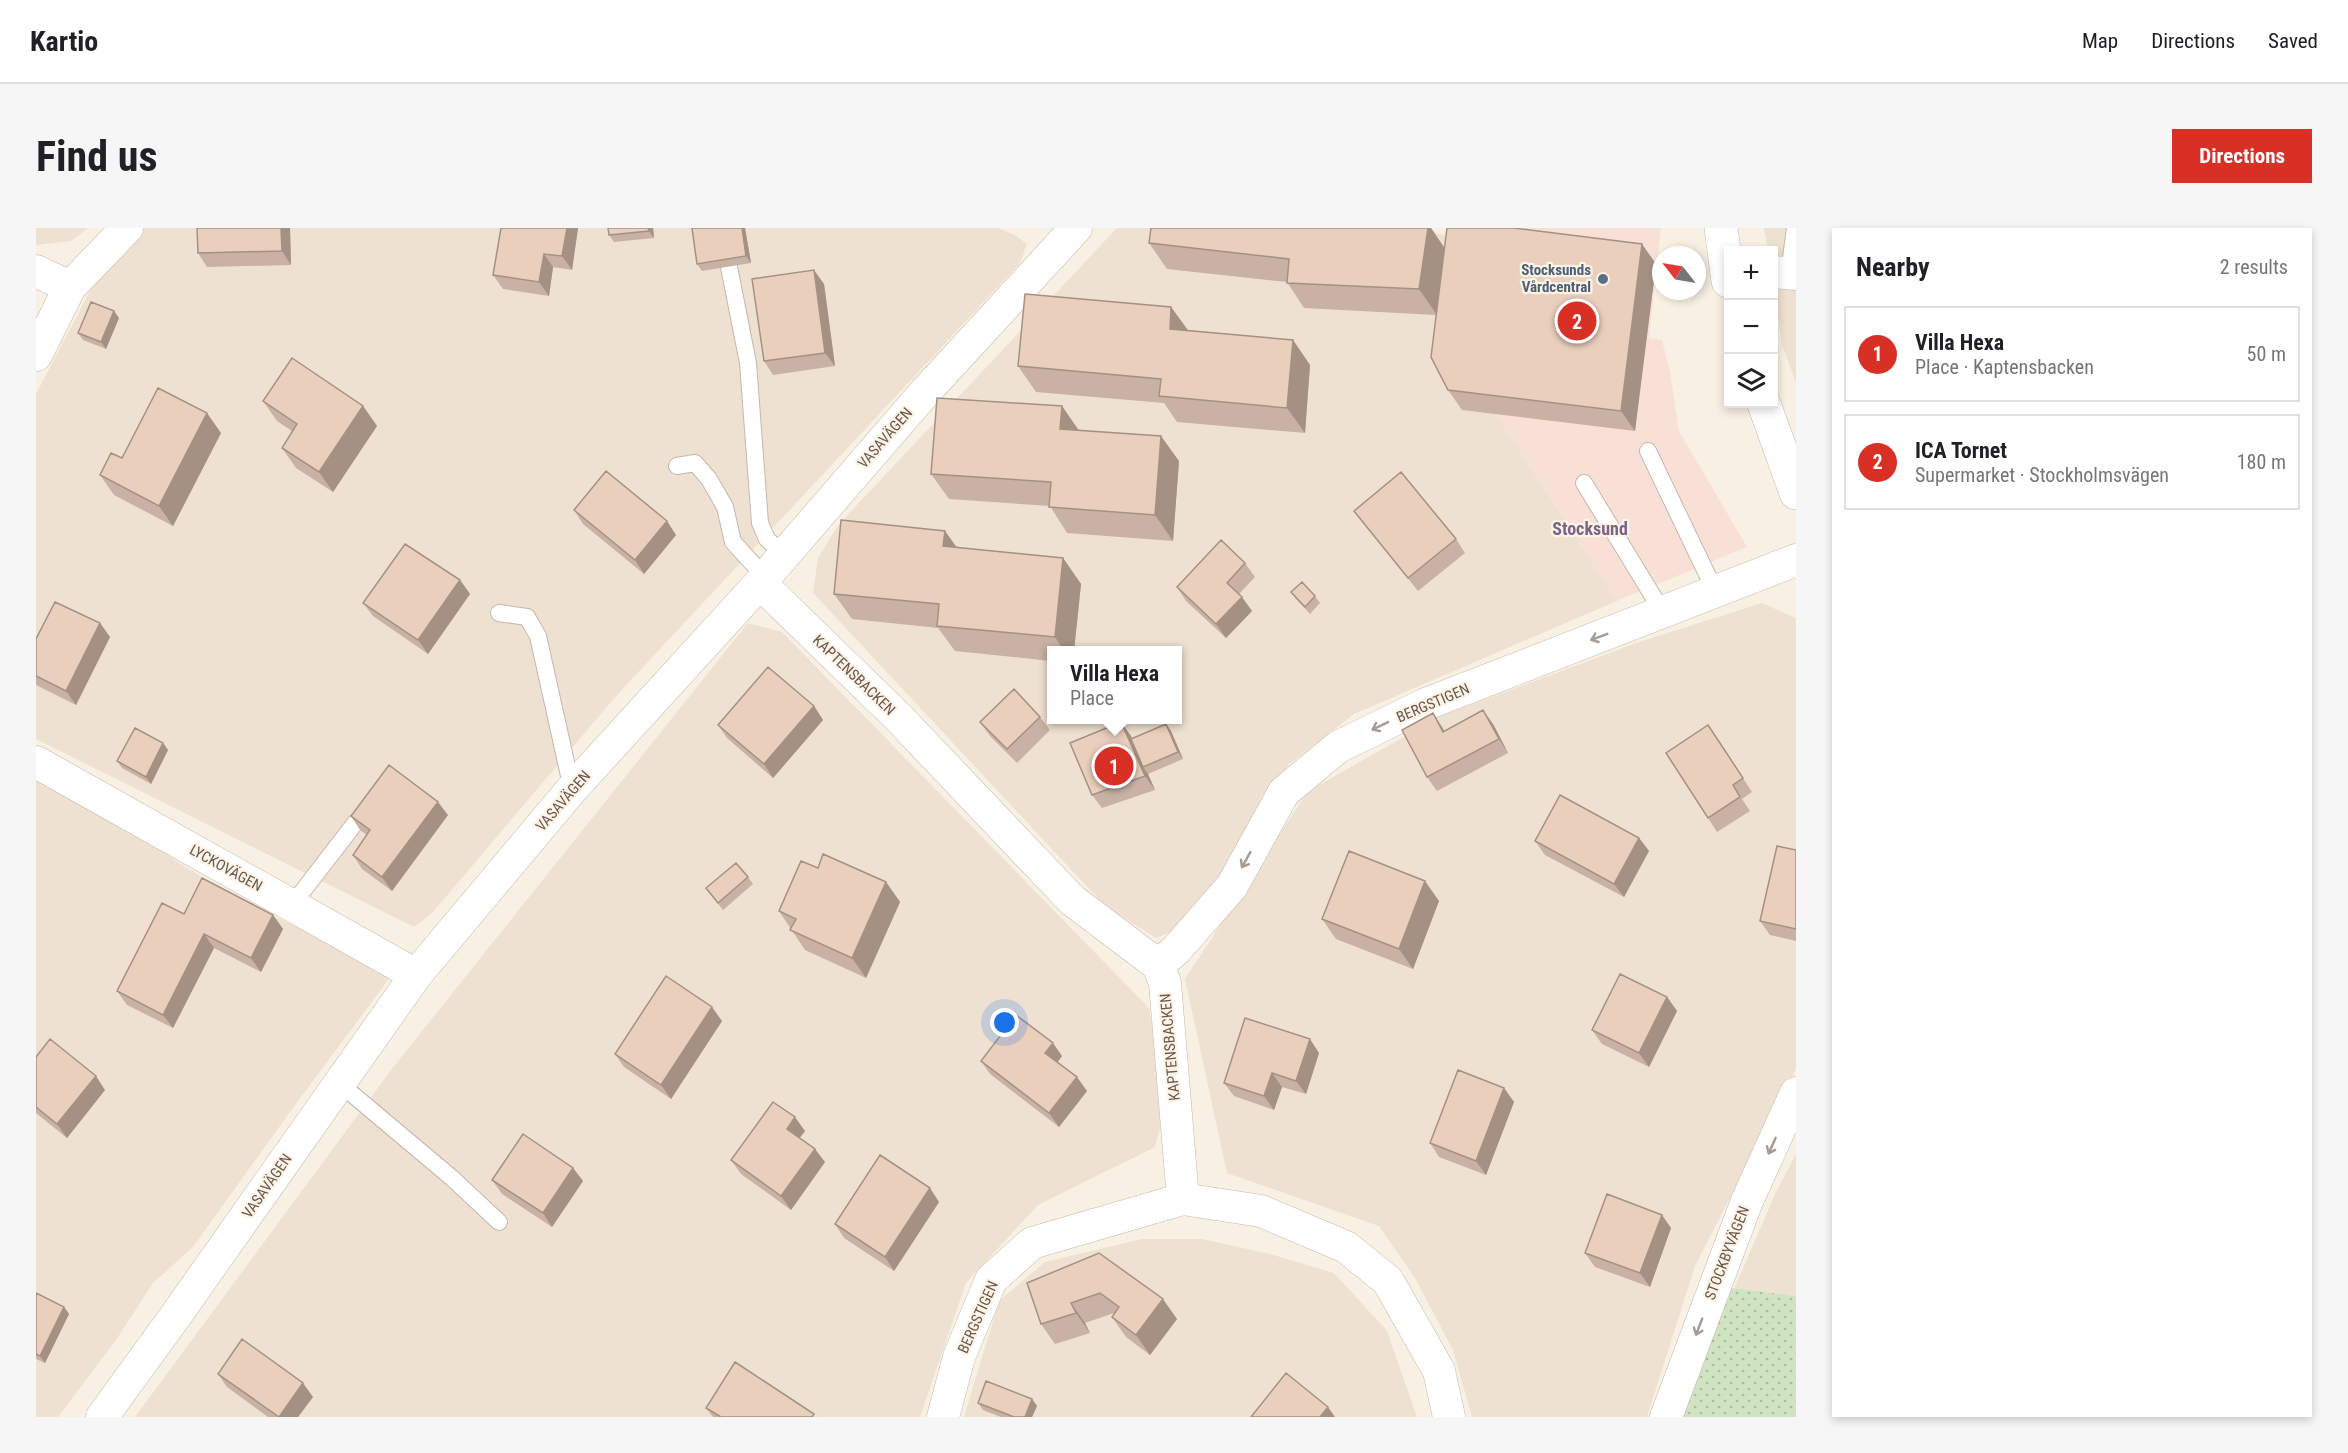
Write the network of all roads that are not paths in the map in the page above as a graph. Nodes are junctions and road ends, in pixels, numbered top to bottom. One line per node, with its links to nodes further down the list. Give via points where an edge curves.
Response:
1 (127, 228): 9 (street)
2 (1076, 228): 17 (street, VASAVÄGEN, via 926,391)
3 (1721, 228): 5 (street)
4 (1795, 228): 8 (lane)
5 (1724, 247)
6 (729, 267): 17 (lane, via 747,363 760,523 767,539)
7 (36, 271): 9 (street)
8 (1786, 273)
9 (70, 287): 10 (street)
10 (36, 355)
11 (1765, 408): 15 (street)
12 (1648, 452): 18 (lane)
13 (677, 466): 17 (lane, via 695,463 709,479 725,507 733,542)
14 (1584, 483): 20 (lane)
15 (1796, 493)
16 (1796, 560): 18 (street, BERGSTIGEN)
17 (769, 572): 22 (street, VASAVÄGEN); 25 (street, KAPTENSBACKEN, via 898,717 1072,900)
18 (1715, 591): 20 (street, BERGSTIGEN)
19 (499, 613): 22 (lane, via 527,616 538,636)
20 (1658, 613): 25 (street, BERGSTIGEN, one-way to 25, via 1426,704 1338,747 1284,792 1232,886)
21 (36, 762): 24 (street, LYCKOVÄGEN)
22 (572, 789): 26 (street, VASAVÄGEN)
23 (356, 822): 24 (lane)
24 (292, 905): 26 (street, LYCKOVÄGEN)
25 (1158, 965): 29 (street, KAPTENSBACKEN, via 1164,983)
26 (416, 975): 27 (street, VASAVÄGEN)
27 (339, 1083): 30 (lane); 31 (street, VASAVÄGEN)
28 (1796, 1093): 34 (street, STOCKBYVÄGEN, one-way to 34, via 1747,1201)
29 (1183, 1199): 32 (street, BERGSTIGEN, via 1032,1243 991,1280 959,1357); 33 (street, via 1262,1211 1346,1247 1388,1281 1438,1371)
30 (499, 1222)
31 (102, 1417)
32 (942, 1417)
33 (1449, 1417)
34 (1666, 1417)

